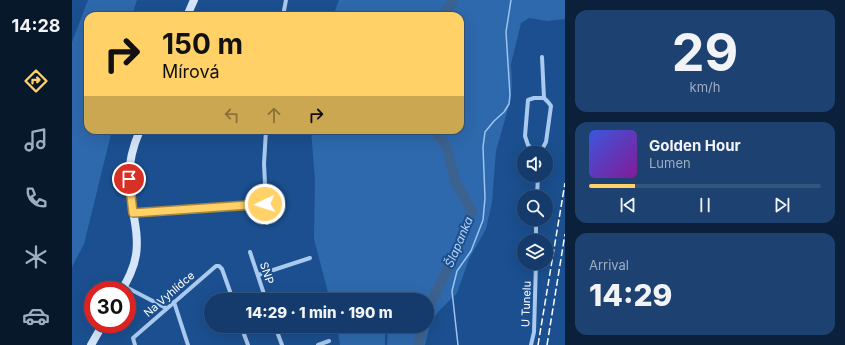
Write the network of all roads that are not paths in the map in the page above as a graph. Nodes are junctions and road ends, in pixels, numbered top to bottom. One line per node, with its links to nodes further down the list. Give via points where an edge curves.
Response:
1 (194, 0): 3 (street)
2 (286, 0): 4 (street)
3 (189, 12)
4 (284, 12)
5 (542, 57): 6 (street)
6 (544, 98): 9 (street, via 528,100 525,136); 10 (street, via 551,106)
7 (139, 134): 12 (street, via 130,167 129,186)
8 (266, 134): 11 (street)
9 (529, 146)
10 (544, 146)
11 (265, 204): 12 (street); 13 (street)
12 (133, 213): 18 (street, via 136,254)
13 (267, 223)
14 (250, 252): 17 (street, SNP)
15 (310, 258): 17 (street)
16 (536, 270): 34 (street, U Tunelu, via 534,332)
17 (258, 276): 20 (street, SNP)
18 (126, 281)
19 (231, 293): 22 (street, Na Vyhlídce, via 219,266 214,267)
20 (264, 293)
21 (136, 294): 23 (street)
22 (174, 302): 23 (street, Na Vyhlídce); 30 (street)
23 (166, 308): 29 (street, Na Vyhlídce, via 133,338)
24 (98, 333): 28 (street)
25 (244, 333): 31 (street)
26 (278, 333): 32 (street)
27 (329, 341): 33 (street)
28 (91, 345)
29 (135, 345)
30 (188, 345)
31 (248, 345)
32 (282, 345)
33 (318, 345)
34 (531, 345)

